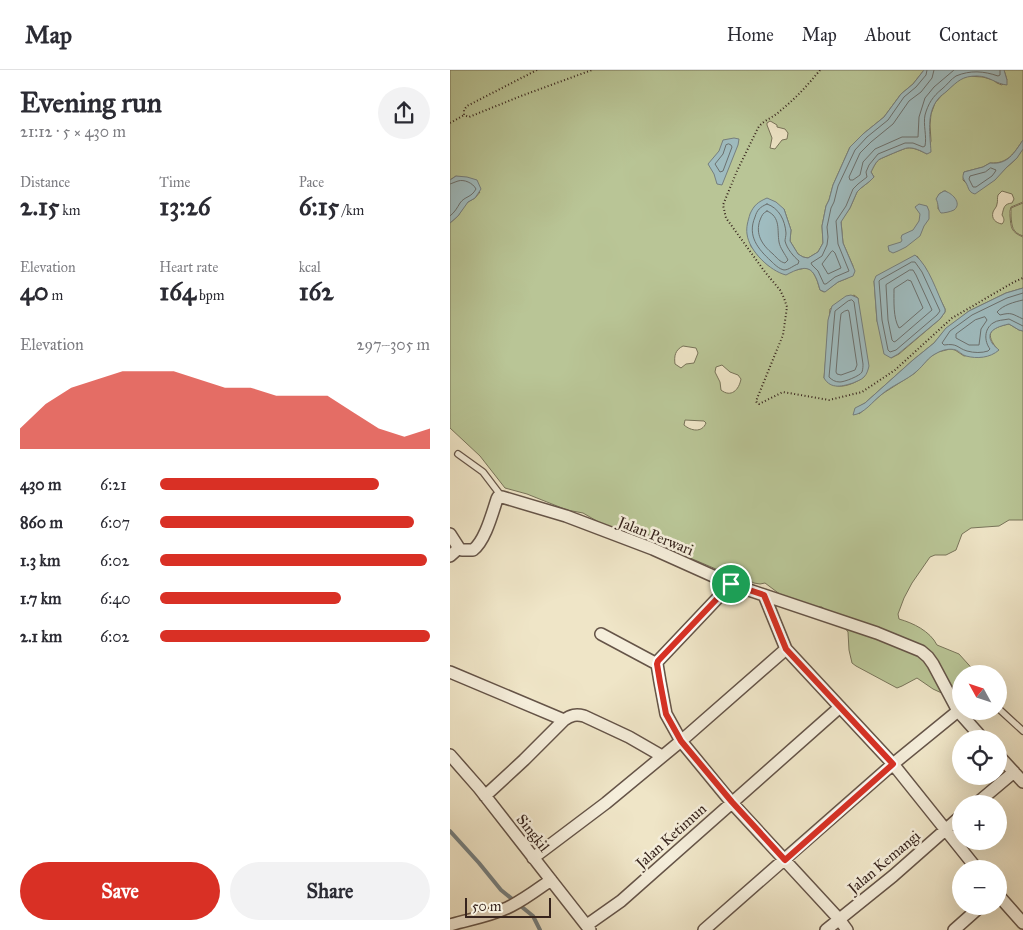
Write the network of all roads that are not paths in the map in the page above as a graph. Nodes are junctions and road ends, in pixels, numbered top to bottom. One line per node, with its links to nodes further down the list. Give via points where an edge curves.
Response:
1 (458, 454): 2 (lane, via 483,472)
2 (502, 497): 4 (street, via 498,497 476,547 473,550); 6 (street, Jalan Perwari, via 566,516 653,549)
3 (450, 534): 4 (street)
4 (459, 548): 5 (street)
5 (450, 556)
6 (731, 584): 7 (street, Jalan Perwari); 10 (street)
7 (764, 595): 9 (street); 12 (street, Jalan Perwari, via 877,633 925,654)
8 (601, 634): 10 (street)
9 (786, 649): 13 (street); 20 (street)
10 (657, 664): 20 (street, via 666,714)
11 (450, 672): 16 (street)
12 (952, 700)
13 (840, 706): 23 (street); 29 (street, Jalan Ketimun)
14 (952, 716): 23 (street)
15 (1008, 717): 19 (lane)
16 (564, 720): 22 (street, via 577,714 584,716); 28 (street)
17 (966, 720): 18 (street, Jalan Perwari)
18 (975, 730)
19 (1023, 731)
20 (681, 741): 22 (street); 29 (street)
21 (450, 755): 28 (street, Singkil)
22 (662, 756): 32 (street)
23 (893, 764): 31 (street); 33 (street)
24 (1007, 765): 25 (street)
25 (1014, 772): 26 (street); 27 (street)
26 (1023, 782)
27 (987, 795)
28 (485, 796): 32 (street, Singkil)
29 (732, 802): 33 (street); 41 (street, Jalan Ketimun)
30 (952, 824): 31 (street, Jalan Kemangi)
31 (946, 829): 34 (street); 38 (street, Jalan Kemangi)
32 (533, 858): 35 (street, Singkil)
33 (785, 860): 38 (street); 42 (street)
34 (970, 860)
35 (551, 880): 40 (street, via 510,907); 41 (street, Singkil)
36 (1007, 905): 39 (street)
37 (971, 915): 45 (street)
38 (839, 919): 43 (street, Jalan Kemangi); 44 (street)
39 (1023, 923)
40 (450, 925)
41 (588, 927)
42 (704, 930)
43 (826, 930)
44 (847, 930)
45 (954, 930)

